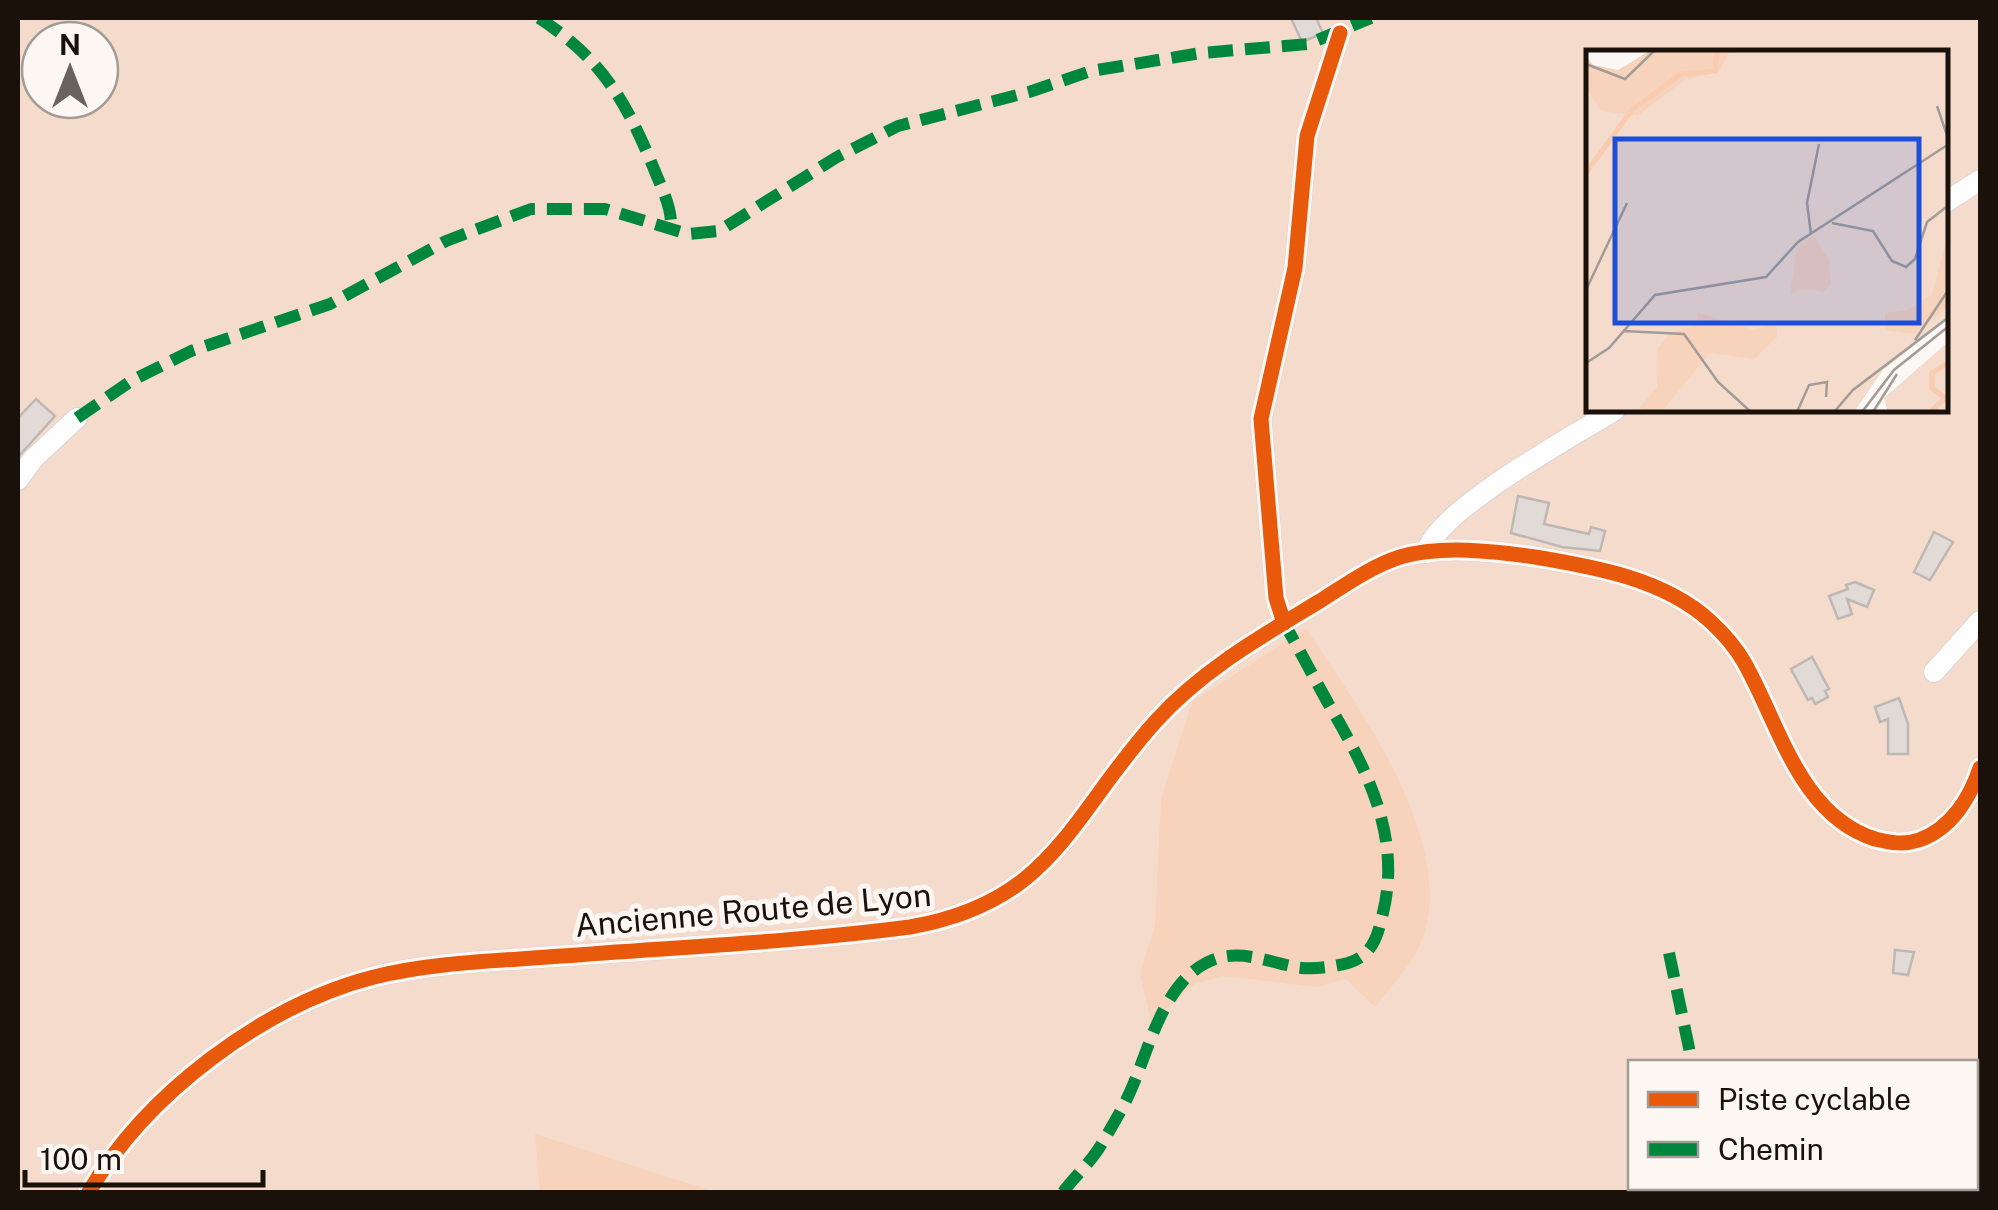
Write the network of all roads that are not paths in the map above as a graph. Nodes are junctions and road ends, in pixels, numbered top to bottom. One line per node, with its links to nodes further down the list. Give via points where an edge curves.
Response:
1 (1340, 32): 9 (street, via 1307,136 1296,268 1261,419 1276,598)
2 (1980, 180): 3 (street)
3 (1948, 201)
4 (1612, 412): 7 (street, via 1458,510)
5 (77, 418): 6 (street)
6 (18, 480)
7 (1426, 552): 9 (street, Ancienne Route de Lyon, via 1370,571); 11 (street, Ancienne Route de Lyon, via 1496,553 1586,567 1658,588 1692,606 1743,661 1821,803 1868,836 1910,843 1940,829)
8 (1980, 622): 10 (street)
9 (1284, 623): 12 (street, Ancienne Route de Lyon, via 1178,697 1040,868 991,904 892,930 450,965 342,987 260,1025 204,1066 132,1135)
10 (1934, 672)
11 (1980, 768)
12 (90, 1192)

